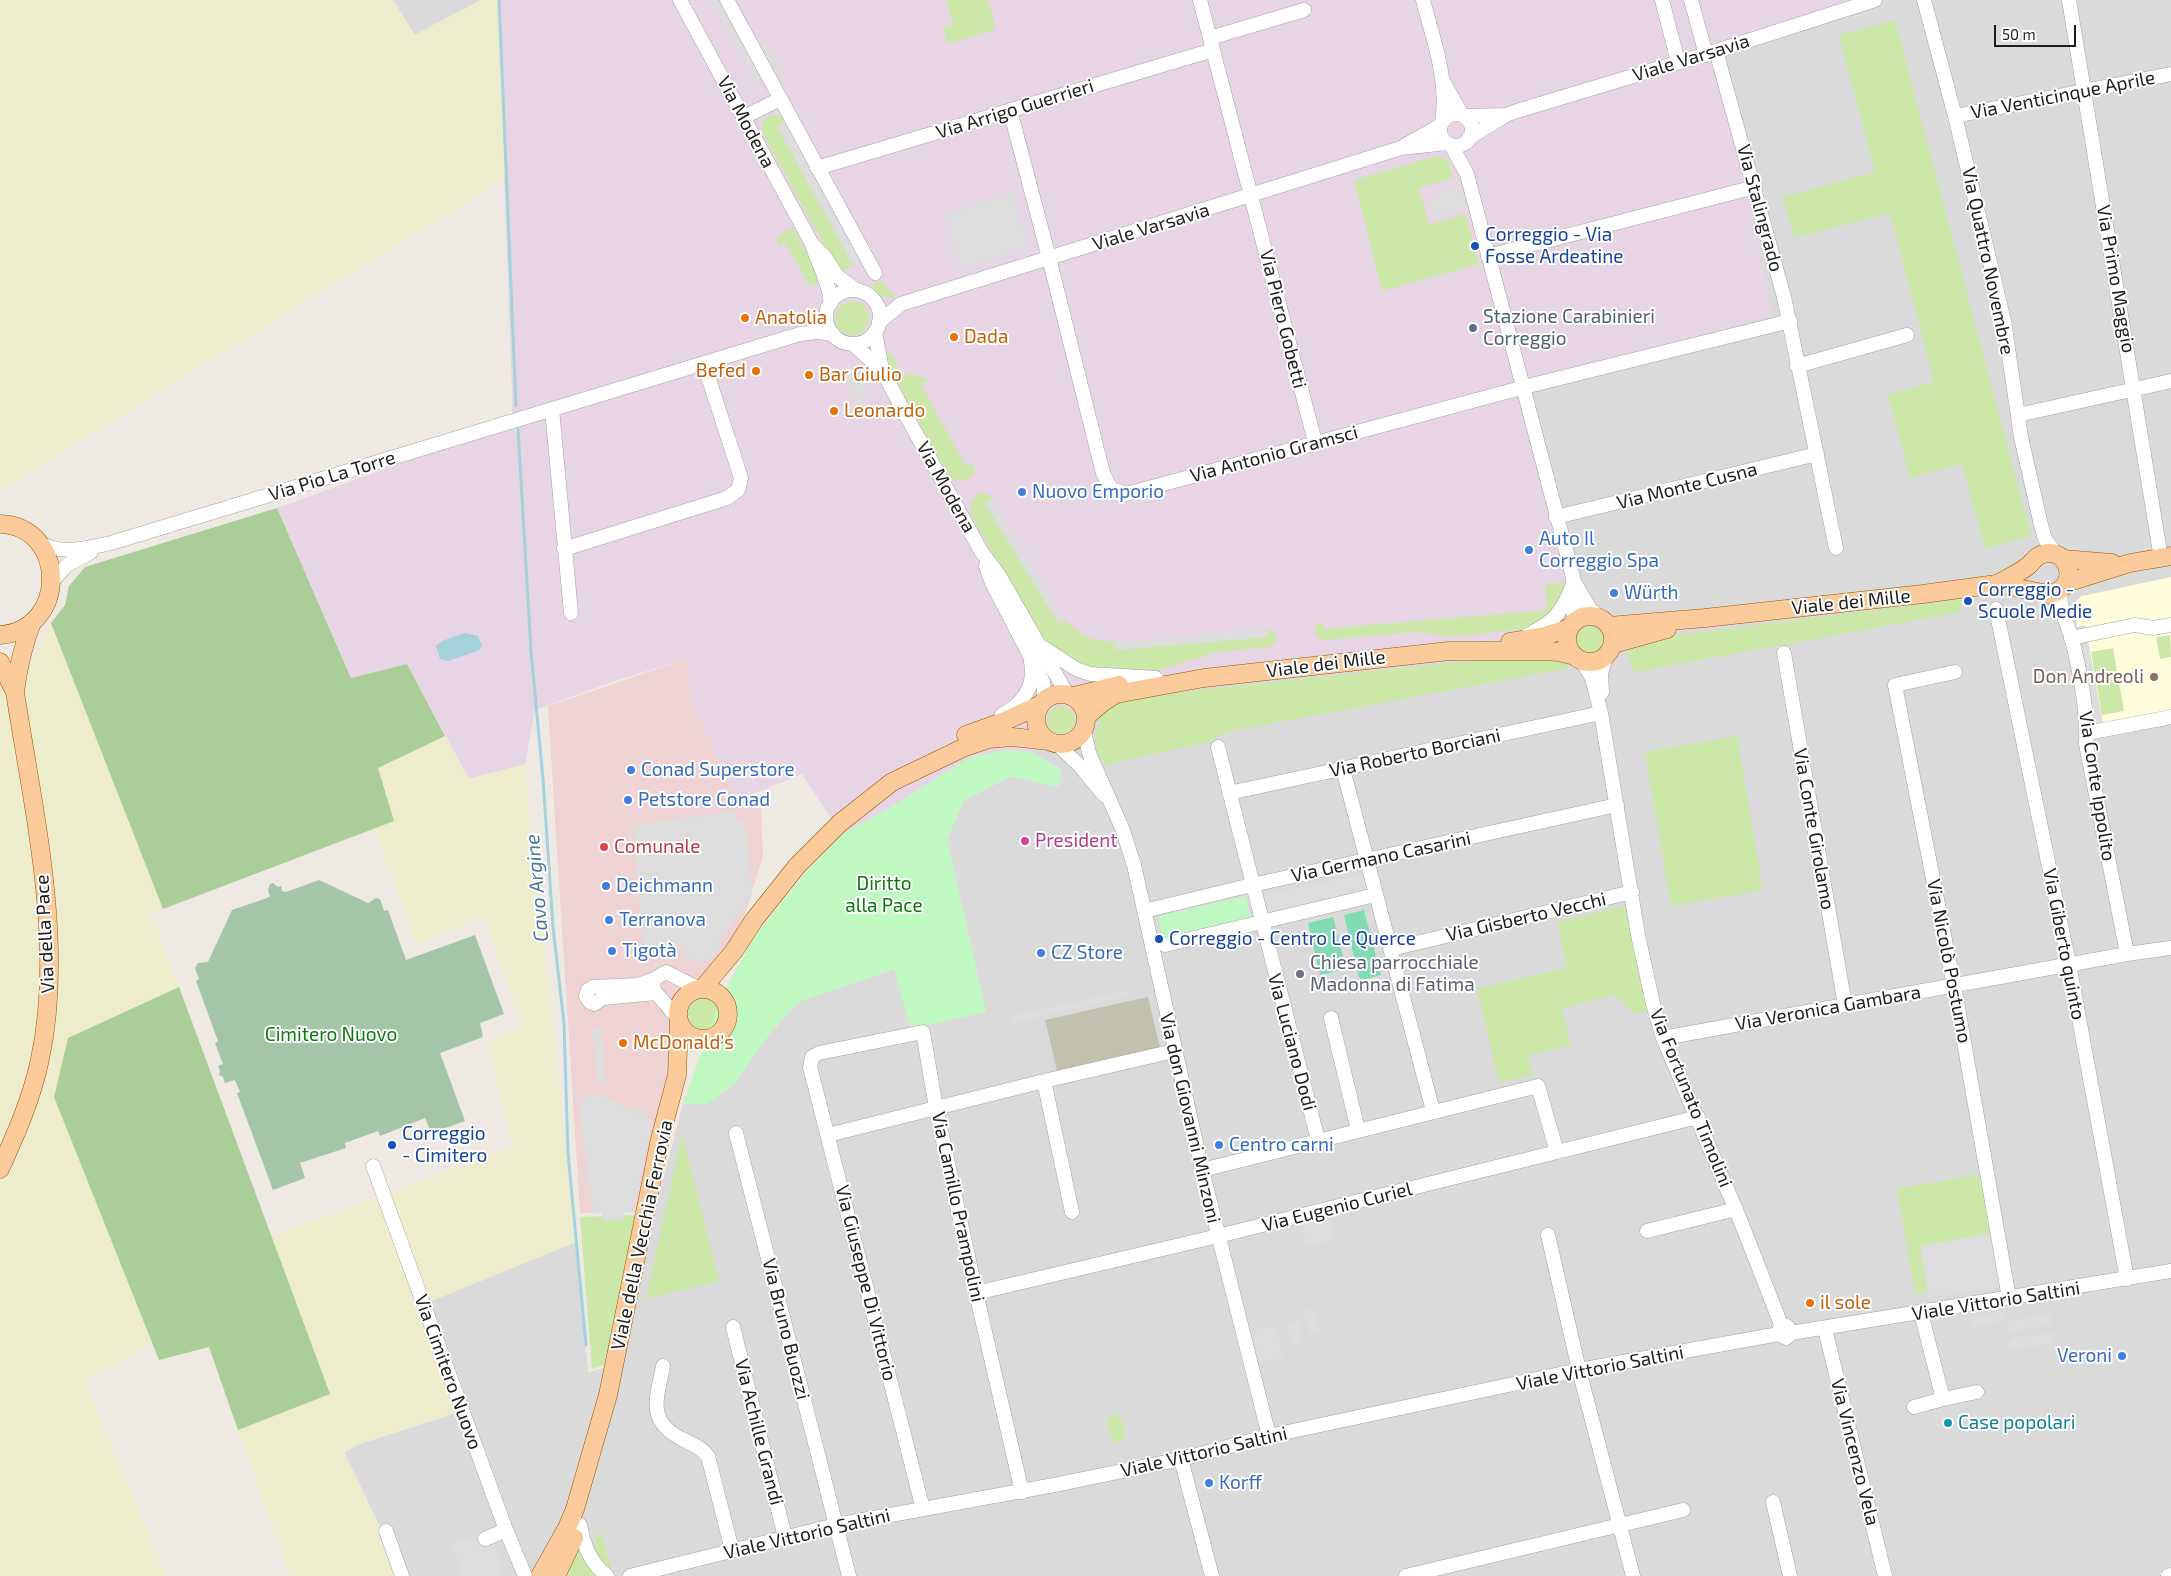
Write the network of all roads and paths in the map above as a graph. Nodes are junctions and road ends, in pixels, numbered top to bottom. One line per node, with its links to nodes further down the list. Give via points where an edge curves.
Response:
1 (680, 0): 22 (street, Via Modena)
2 (727, 0): 17 (street)
3 (1200, 0): 11 (street, Via Piero Gobetti)
4 (1423, 0): 15 (street)
5 (1662, 0): 13 (street)
6 (1691, 0): 12 (street, Via Stalingrado)
7 (1875, 0): 12 (street, Viale Varsavia)
8 (1924, 0): 21 (street, Via Quattro Novembre)
9 (2069, 0): 16 (street, Via Primo Maggio)
10 (1304, 10): 11 (street, Via Arrigo Guerrieri)
11 (1212, 44): 18 (street, Via Arrigo Guerrieri); 30 (street, Via Piero Gobetti)
12 (1711, 53): 13 (street, Viale Varsavia); 29 (street, Via Stalingrado)
13 (1678, 62): 19 (street, Viale Varsavia)
14 (2171, 74): 16 (street, Via Venticinque Aprile)
15 (1443, 82): 20 (street); 23 (street)
16 (2084, 90): 21 (street, Via Venticinque Aprile); 50 (street, Via Primo Maggio)
17 (780, 99): 22 (street); 27 (street)
18 (1010, 110): 27 (street, Via Arrigo Guerrieri); 33 (street)
19 (1506, 115): 20 (street, Viale Varsavia); 24 (street, Viale Varsavia)
20 (1463, 116): 23 (street, Viale Varsavia, via 1453,114); 24 (street, via 1472,128)
21 (1955, 116): 52 (street, Via Quattro Novembre, via 2004,321)
22 (744, 117): 31 (street, Via Modena)
23 (1441, 123): 25 (street, via 1441,135); 26 (street, Viale Varsavia)
24 (1468, 139): 25 (street, Viale Varsavia, via 1459,145); 28 (street)
25 (1449, 144): 26 (street, Viale Varsavia); 28 (street)
26 (1401, 148): 30 (street, Viale Varsavia)
27 (817, 168): 34 (street)
28 (1467, 174): 32 (street)
29 (1755, 187): 32 (street); 39 (street, Via Stalingrado)
30 (1252, 196): 33 (street, Viale Varsavia); 53 (street, Via Piero Gobetti)
31 (812, 244): 35 (street, Via Modena, via 826,257 837,276); 38 (street, Via Modena, via 827,281)
32 (1488, 256): 49 (street)
33 (1049, 258): 37 (street, Viale Varsavia); 53 (street, Via Antonio Gramsci, via 1103,472 1111,489 1126,494)
34 (875, 272)
35 (856, 290): 36 (street); 38 (street, via 839,294)
36 (874, 300): 37 (street, Viale Varsavia); 40 (street, via 880,315)
37 (901, 304): 40 (street, Viale Varsavia)
38 (829, 306): 41 (street, Via Pio La Torre); 42 (street, via 827,323)
39 (1790, 321): 46 (street, Via Stalingrado); 49 (street, Via Antonio Gramsci)
40 (877, 327): 44 (street, via 865,340); 47 (street, Via Modena)
41 (800, 334): 42 (street, Via Pio La Torre); 45 (street, Via Pio La Torre)
42 (833, 334): 44 (street)
43 (1907, 335): 46 (street)
44 (853, 344): 47 (street, Via Modena)
45 (704, 364): 51 (street, Via Pio La Torre); 63 (street, via 741,478 738,490 727,498)
46 (1797, 366): 54 (street, Via Stalingrado)
47 (882, 370): 83 (street, Via Modena, via 981,551 992,582)
48 (2171, 381): 50 (street)
49 (1523, 387): 53 (street, Via Antonio Gramsci); 56 (street)
50 (2134, 389): 52 (street); 65 (street, Via Primo Maggio)
51 (552, 409): 61 (street, Via Pio La Torre); 63 (street)
52 (2018, 415): 58 (street, Via Quattro Novembre)
53 (1315, 442)
54 (1817, 454): 56 (street, Via Monte Cusna); 62 (street, Via Stalingrado)
55 (0, 510): 59 (main road)
56 (1556, 517): 69 (street)
57 (0, 524): 59 (main road)
58 (2041, 525): 64 (street, Via Quattro Novembre, via 2045,539); 66 (street, Via Quattro Novembre, via 2041,539)
59 (18, 528): 60 (main road)
60 (36, 541): 61 (street, Via Pio La Torre, via 67,551); 68 (main road, via 48,559)
61 (111, 543): 68 (street, Via Pio La Torre, via 75,560)
62 (1836, 548)
63 (564, 549): 74 (street)
64 (2060, 557): 66 (main road, Viale dei Mille, via 2044,553); 67 (main road, Viale dei Mille); 71 (main road, via 2069,571)
65 (2166, 557): 67 (main road, Viale dei Mille)
66 (2034, 560): 70 (main road, Viale dei Mille); 72 (main road, via 2028,579)
67 (2130, 563): 71 (main road, Viale dei Mille)
68 (52, 581): 76 (main road, via 49,600)
69 (1574, 581): 77 (street, via 1590,609); 79 (street); 82 (street, via 1558,615 1544,627)
70 (1997, 584): 72 (main road, Viale dei Mille); 75 (main road, Viale dei Mille)
71 (2064, 586): 72 (main road, Viale dei Mille, via 2048,594); 81 (street, Via Conte Ippolito, via 2062,608)
72 (2036, 590)
73 (1996, 609): 118 (street, Via Giberto quinto)
74 (572, 613)
75 (1705, 618): 77 (main road, Viale dei Mille); 84 (main road, Viale dei Mille)
76 (32, 622): 80 (main road, via 15,632); 92 (main road, Via della Pace, via 18,665)
77 (1604, 622): 79 (main road, Viale dei Mille, via 1586,617); 84 (main road, via 1612,632)
78 (2171, 625): 81 (street, via 2153,628 2135,625)
79 (1572, 626): 82 (main road, Viale dei Mille, via 1559,633); 87 (main road, via 1568,643)
80 (0, 635)
81 (2072, 638): 98 (street, Via Conte Ippolito)
82 (1514, 641): 85 (main road, Viale dei Mille)
83 (1035, 650): 90 (street, Viale dei Mille, via 1090,674); 93 (street, Via Modena); 94 (street, Via Modena, via 1043,682); 99 (street, Via Modena, via 1031,683 1022,701)
84 (1609, 650): 87 (main road, Viale dei Mille, via 1595,662); 95 (street, Via Fortunato Timolini, via 1601,674)
85 (1449, 651): 87 (main road, Viale dei Mille, via 1542,651); 91 (main road, Viale dei Mille)
86 (1784, 653): 122 (street, Via Conte Girolamo)
87 (1578, 658): 95 (street, Via Fortunato Timolini, via 1592,678)
88 (0, 662): 92 (main road, Via della Pace)
89 (1955, 672): 119 (street, Via Nicolò Postumo, via 1895,685)
90 (1156, 678): 91 (main road, Viale dei Mille); 93 (main road, Viale dei Mille)
91 (1204, 678): 97 (main road, Viale dei Mille, via 1116,694 1102,703)
92 (15, 692): 140 (main road, Via della Pace, via 47,904 50,982 38,1069 17,1132)
93 (1070, 695): 94 (main road, Viale dei Mille, via 1051,695); 97 (main road, via 1085,708)
94 (1042, 702): 99 (main road, Viale della Vecchia Ferrovia, via 1005,721); 100 (main road, via 1037,713 1038,729)
95 (1601, 713): 102 (street, Via Roberto Borciani); 106 (street, Via Fortunato Timolini)
96 (2171, 717): 98 (street)
97 (1085, 723): 100 (main road, Viale dei Mille, via 1072,742); 105 (street, Via don Giovanni Minzoni, via 1089,753)
98 (2087, 733): 117 (street, Via Conte Ippolito, via 2086,744)
99 (967, 734): 103 (main road, Viale della Vecchia Ferrovia, via 930,754)
100 (1053, 742): 103 (main road, Viale della Vecchia Ferrovia, via 1012,737 989,739); 105 (street, Via don Giovanni Minzoni, via 1080,766)
101 (1218, 747): 104 (street, Via Luciano Dodi)
102 (1343, 769): 104 (street, Via Roberto Borciani); 107 (street)
103 (908, 773): 116 (main road, Viale della Vecchia Ferrovia, via 855,810 810,851 754,920)
104 (1229, 793): 108 (street, Via Luciano Dodi)
105 (1109, 801): 111 (street, Via don Giovanni Minzoni, via 1131,856)
106 (1617, 805): 107 (street, Via Germano Casarini); 109 (street, Via Fortunato Timolini)
107 (1366, 860): 108 (street, Via Germano Casarini); 110 (street)
108 (1252, 885): 111 (street, Via Germano Casarini); 112 (street, Via Luciano Dodi)
109 (1632, 892): 115 (street, Via Gisberto Vecchi); 125 (street, Via Fortunato Timolini, via 1644,970)
110 (1375, 895): 112 (street); 115 (street)
111 (1144, 911): 127 (street, Via don Giovanni Minzoni)
112 (1261, 923): 113 (street); 137 (street, Via Luciano Dodi)
113 (1165, 945)
114 (2171, 948): 117 (street, Via Veronica Gambara)
115 (1391, 949): 132 (street)
116 (734, 951): 120 (main road, Viale della Vecchia Ferrovia); 121 (main road, Viale della Vecchia Ferrovia, via 728,975)
117 (2127, 954): 118 (street, Via Veronica Gambara)
118 (2069, 964): 119 (street, Via Veronica Gambara); 148 (street, Via Giberto quinto)
119 (1954, 985): 122 (street, Via Veronica Gambara); 150 (street, Via Nicolò Postumo)
120 (701, 989): 121 (main road, via 716,993); 124 (main road, Viale della Vecchia Ferrovia, via 691,991 683,998 678,1008); 124 (street, via 666,972 655,986)
121 (727, 1005): 126 (main road, Viale della Vecchia Ferrovia, via 726,1025)
122 (1844, 1005): 125 (street, Via Veronica Gambara)
123 (1330, 1018): 134 (street)
124 (678, 1020): 126 (main road, via 690,1036); 129 (main road, Viale della Vecchia Ferrovia)
125 (1663, 1038): 133 (street, Via Fortunato Timolini)
126 (708, 1039): 129 (main road, Viale della Vecchia Ferrovia, via 691,1054)
127 (1174, 1052): 130 (street); 141 (street, Via don Giovanni Minzoni)
128 (812, 1057): 131 (street, Via Camillo Prampolini, via 923,1032); 136 (street, Via Giuseppe Di Vittorio, via 810,1067)
129 (677, 1075): 158 (main road, Viale della Vecchia Ferrovia, via 660,1139)
130 (1044, 1081): 131 (street); 143 (street)
131 (936, 1108): 136 (street); 149 (street, Via Camillo Prampolini)
132 (1432, 1111): 134 (street); 138 (street, via 1538,1086)
133 (1698, 1117): 138 (street, Via Eugenio Curiel); 142 (street, Via Fortunato Timolini)
134 (1358, 1130): 137 (street)
135 (736, 1133): 168 (street, Via Bruno Buozzi)
136 (828, 1135): 165 (street, Via Giuseppe Di Vittorio)
137 (1318, 1140): 141 (street)
138 (1557, 1152): 146 (street, Via Eugenio Curiel)
139 (373, 1166): 170 (street, Via Cimitero Nuovo)
140 (0, 1169)
141 (1202, 1170): 146 (street, Via don Giovanni Minzoni)
142 (1736, 1209): 144 (street); 154 (street, Via Fortunato Timolini)
143 (1072, 1212)
144 (1647, 1231)
145 (1548, 1235): 156 (street)
146 (1218, 1236): 149 (street, Via Eugenio Curiel); 161 (street, Via don Giovanni Minzoni)
147 (2171, 1271): 148 (street, Viale Vittorio Saltini)
148 (2127, 1280): 150 (street, Viale Vittorio Saltini)
149 (976, 1293): 163 (street, Via Camillo Prampolini)
150 (2010, 1298): 151 (street, Viale Vittorio Saltini)
151 (1921, 1313): 153 (street, Viale Vittorio Saltini); 159 (street)
152 (733, 1327): 172 (street, Via Achille Grandi)
153 (1825, 1329): 154 (street, Viale Vittorio Saltini); 188 (street, Via Vincenzo Vela)
154 (1784, 1331): 156 (street, Viale Vittorio Saltini)
155 (663, 1366): 174 (street, via 655,1405 657,1417 670,1433 703,1450 708,1456)
156 (1579, 1370): 161 (street, Viale Vittorio Saltini); 169 (street)
157 (1977, 1392): 159 (street)
158 (608, 1395): 167 (main road, Viale della Vecchia Ferrovia, via 602,1442); 179 (main road, Viale della Vecchia Ferrovia, via 575,1509)
159 (1943, 1399): 160 (street)
160 (1914, 1406)
161 (1269, 1436): 162 (street, Viale Vittorio Saltini)
162 (1181, 1459): 163 (street, Viale Vittorio Saltini); 184 (street)
163 (1022, 1492): 165 (street, Viale Vittorio Saltini)
164 (1773, 1502): 187 (street)
165 (923, 1509): 168 (street, Viale Vittorio Saltini)
166 (1683, 1510): 169 (street)
167 (580, 1525): 180 (main road, Viale della Vecchia Ferrovia); 181 (street, via 588,1554)
168 (836, 1525): 172 (street, Viale Vittorio Saltini); 183 (street, Via Bruno Buozzi)
169 (1620, 1525): 175 (street); 186 (street)
170 (506, 1530): 173 (street); 177 (street, Via Cimitero Nuovo)
171 (386, 1531): 176 (street)
172 (785, 1537): 174 (street, Viale Vittorio Saltini)
173 (485, 1539)
174 (732, 1550): 182 (street, Viale Vittorio Saltini)
175 (1456, 1570): 185 (street)
176 (402, 1576)
177 (525, 1576)
178 (532, 1576): 179 (main road)
179 (538, 1576)
180 (556, 1576)
181 (606, 1576)
182 (630, 1576)
183 (849, 1576)
184 (1212, 1576)
185 (1406, 1576)
186 (1633, 1576)
187 (1790, 1576)
188 (1886, 1576)

